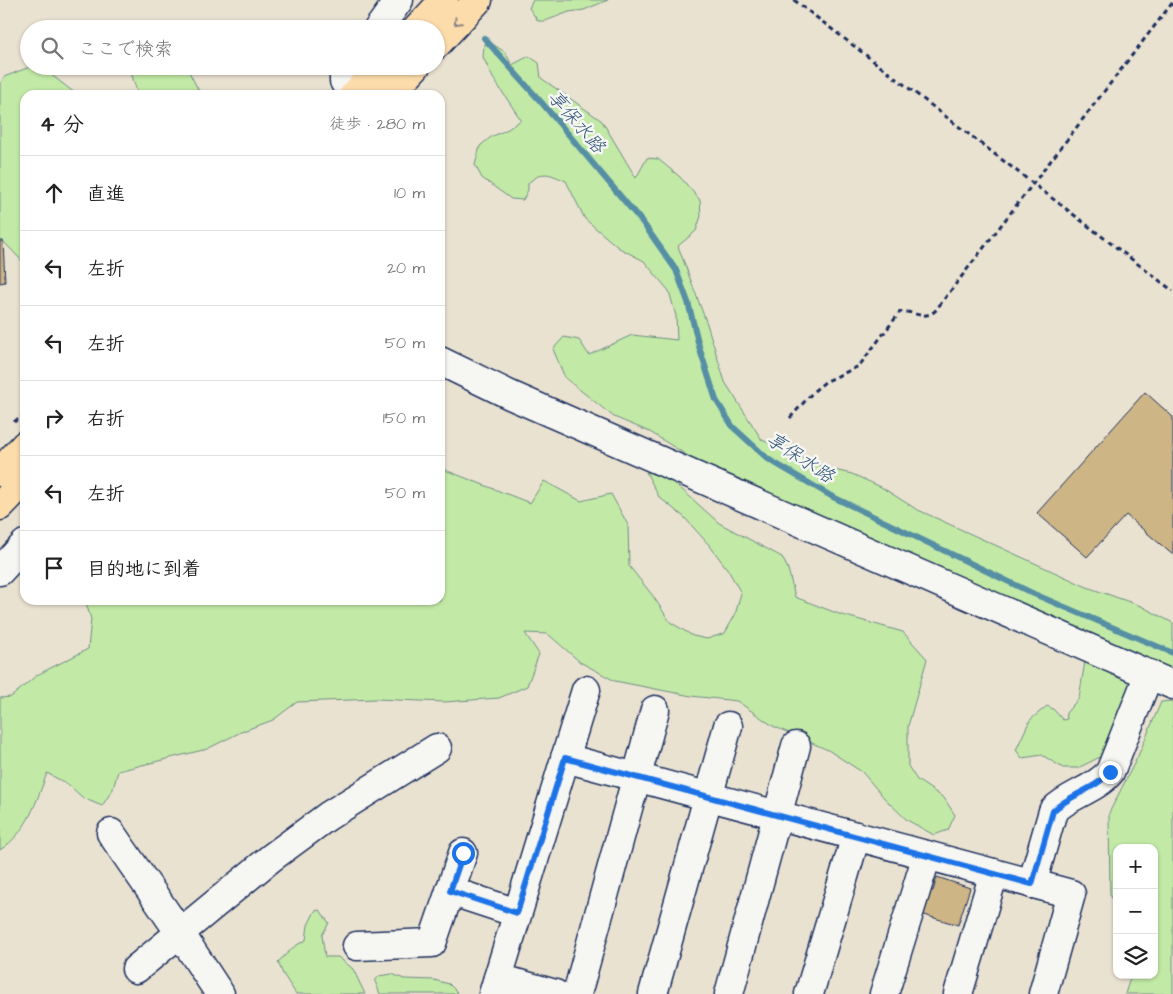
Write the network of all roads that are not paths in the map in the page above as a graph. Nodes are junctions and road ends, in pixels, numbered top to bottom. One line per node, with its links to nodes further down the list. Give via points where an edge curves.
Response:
1 (399, 0): 4 (street)
2 (444, 0): 5 (highway)
3 (478, 0): 6 (highway, one-way to 6)
4 (385, 20)
5 (425, 20)
6 (445, 35)
7 (344, 75): 10 (street)
8 (372, 75): 11 (highway)
9 (408, 75): 12 (highway)
10 (350, 90)
11 (358, 90)
12 (394, 90)
13 (445, 363): 20 (street, via 510,395)
14 (20, 450): 15 (highway)
15 (0, 472)
16 (20, 485): 17 (highway)
17 (0, 506)
18 (20, 549): 19 (street)
19 (0, 571)
20 (1161, 680): 35 (street, via 1103,781 1053,811)
21 (586, 690): 26 (street)
22 (656, 710): 27 (street)
23 (728, 726): 28 (street)
24 (796, 746): 29 (street)
25 (437, 748): 38 (street, via 328,816 270,858)
26 (565, 758): 27 (street); 37 (street)
27 (637, 777): 28 (street); 44 (street)
28 (708, 796): 29 (street); 45 (street)
29 (777, 815): 31 (street); 46 (street)
30 (111, 833): 38 (street)
31 (856, 836): 33 (street); 47 (street)
32 (463, 853): 36 (street)
33 (927, 855): 34 (street); 48 (street)
34 (994, 873): 35 (street); 49 (street)
35 (1032, 884): 50 (street, via 1071,894)
36 (450, 891): 37 (street); 39 (street, via 432,943)
37 (517, 913): 41 (street)
38 (180, 933): 40 (street); 42 (street)
39 (357, 946)
40 (136, 969)
41 (495, 986): 43 (street)
42 (220, 994)
43 (555, 994)
44 (577, 994)
45 (653, 994)
46 (729, 994)
47 (809, 994)
48 (884, 994)
49 (958, 994)
50 (1043, 994)

